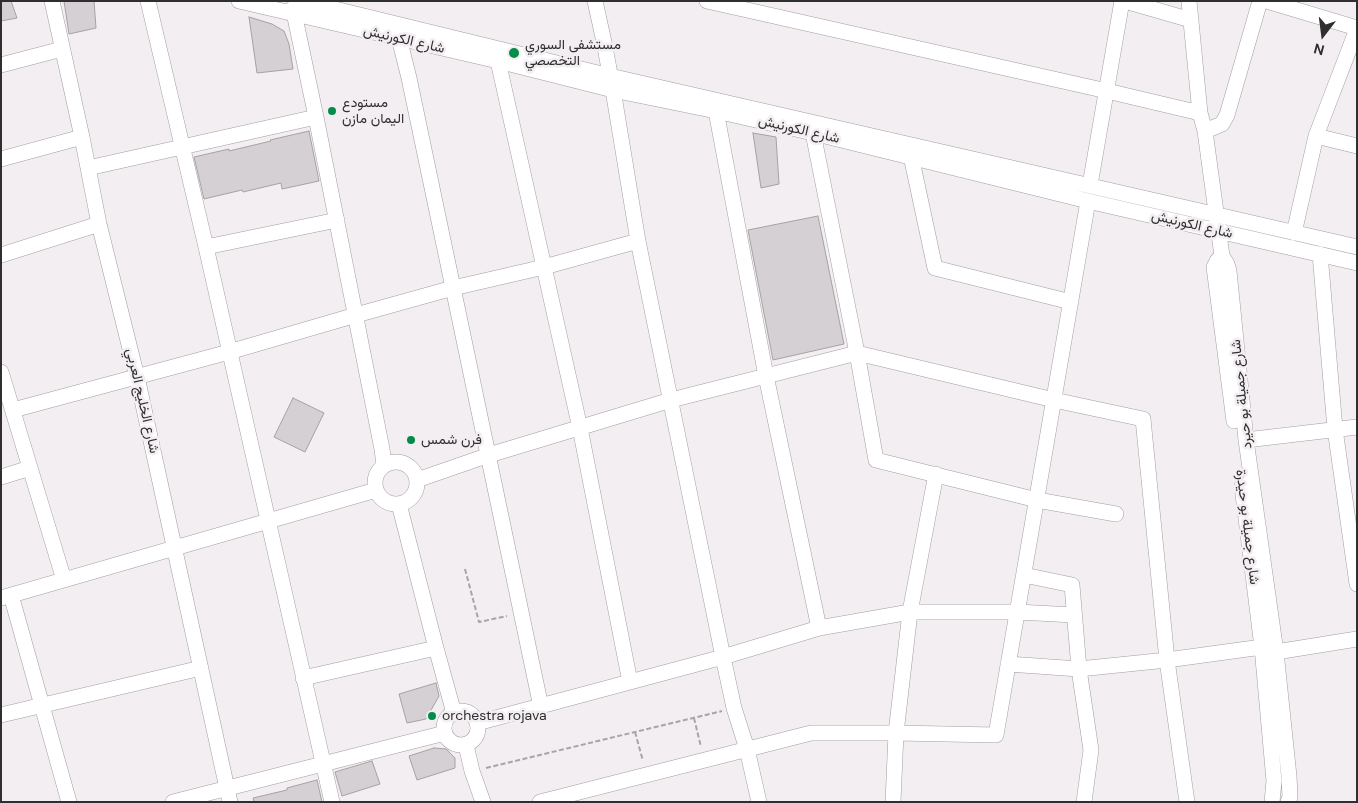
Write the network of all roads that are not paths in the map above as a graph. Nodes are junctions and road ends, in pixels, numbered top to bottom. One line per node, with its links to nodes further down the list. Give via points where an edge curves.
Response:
1 (52, 1): 15 (street, شارع الخليج العربي)
2 (148, 1): 28 (street)
3 (239, 1): 11 (street, شارع الكورنيش)
4 (302, 1): 18 (street, شارع الكورنيش)
5 (594, 1): 18 (street)
6 (707, 1): 19 (street)
7 (1124, 1): 12 (street); 19 (street)
8 (1189, 1): 12 (street, شارع جميلة بو حيرد)
9 (1260, 1): 23 (street, via 1227,115 1222,124)
10 (1267, 1): 13 (street)
11 (293, 8): 14 (street, شارع الكورنيش); 22 (street)
12 (1192, 20): 21 (street, شارع جميلة بو حيرد)
13 (1357, 29): 25 (street)
14 (399, 38): 16 (street, شارع الكورنيش); 47 (street)
15 (62, 49): 17 (street); 26 (street, شارع الخليج العربي)
16 (498, 62): 18 (street, شارع الكورنيش); 46 (street)
17 (1, 65)
18 (611, 83): 20 (street, شارع الكورنيش); 32 (street, شارع الكورنيش); 39 (street)
19 (1107, 91): 21 (street); 32 (street)
20 (716, 111): 24 (street, شارع الكورنيش); 53 (street)
21 (1200, 113): 23 (street, شارع جميلة بو حيرد)
22 (316, 117): 28 (street); 35 (street)
23 (1205, 131): 34 (street, شارع جميلة بو حيرد)
24 (813, 133): 29 (street, شارع الكورنيش); 51 (street)
25 (1316, 136): 27 (street); 38 (street)
26 (82, 137): 30 (street); 31 (street, شارع الخليج العربي)
27 (1357, 146)
28 (182, 148): 31 (street); 40 (street)
29 (911, 156): 33 (street, شارع الكورنيش); 48 (street, via 935,268)
30 (1, 160)
31 (88, 168): 36 (street, شارع الخليج العربي)
32 (1090, 185): 34 (street, شارع الكورنيش)
33 (1088, 201): 37 (street, شارع الكورنيش); 48 (street)
34 (1216, 215): 37 (street, شارع جميلة بو حيرد); 38 (street, شارع الكورنيش)
35 (337, 220): 40 (street); 49 (street)
36 (100, 224): 42 (street); 54 (street, شارع الخليج العربي)
37 (1218, 231): 43 (street, شارع الكورنيش); 44 (street, شارع جميلة بو حيرد)
38 (1294, 233): 41 (street, شارع الكورنيش)
39 (638, 241): 46 (street); 55 (street)
40 (206, 247): 50 (street)
41 (1357, 247)
42 (1, 254)
43 (1320, 254): 45 (street, شارع الكورنيش); 60 (street)
44 (1222, 256): 61 (street, شارع جميلة بو حيرد, via 1229,271); 84 (street, شارع جميلة بو حيدرة, via 1214,267)
45 (1357, 263)
46 (544, 267): 47 (street); 59 (street)
47 (453, 288): 49 (street); 62 (street)
48 (1071, 302): 56 (street)
49 (356, 315): 50 (street); 63 (street)
50 (229, 352): 54 (street); 72 (street)
51 (857, 353): 53 (street); 56 (street); 65 (street, via 876,460)
52 (1, 372): 57 (street)
53 (766, 376): 55 (street); 81 (street)
54 (137, 377): 57 (street); 73 (street, شارع الخليج العربي)
55 (671, 400): 59 (street); 85 (street)
56 (1054, 400): 69 (street); 86 (street, via 1143,419)
57 (13, 410): 64 (street)
58 (1357, 427): 60 (street)
59 (580, 428): 62 (street); 91 (street)
60 (1335, 430): 61 (street); 76 (street)
61 (1246, 440): 84 (street, شارع جميلة بو حيرد)
62 (489, 454): 67 (street); 93 (street)
63 (384, 465): 67 (street, via 398,461 404,463 411,467); 68 (street, via 374,481)
64 (30, 468): 66 (street); 75 (street)
65 (936, 474): 69 (street); 78 (street)
66 (1, 477)
67 (417, 480): 70 (street, via 415,493)
68 (376, 490): 70 (street, via 381,499); 72 (street)
69 (1037, 500): 71 (street); 74 (street)
70 (399, 504): 83 (street)
71 (1116, 514)
72 (268, 520): 73 (street); 90 (street)
73 (175, 547): 75 (street); 88 (street, شارع الخليج العربي)
74 (1024, 575): 79 (street); 80 (street, via 1072,585)
75 (64, 580): 77 (street)
76 (1357, 584)
77 (6, 596): 92 (street)
78 (910, 612): 79 (street); 81 (street); 98 (street)
79 (1018, 612): 80 (street); 87 (street)
80 (1074, 615): 89 (street)
81 (819, 628): 85 (street)
82 (1357, 639): 84 (street)
83 (436, 648): 90 (street); 94 (street)
84 (1269, 649): 86 (street); 112 (street, شارع جميلة بو حيدرة); 113 (street, شارع جميلة بو حيرد, via 1289,776)
85 (723, 657): 91 (street); 100 (street)
86 (1167, 660): 89 (street); 111 (street)
87 (1008, 664): 89 (street); 98 (street, via 996,735)
88 (201, 668): 92 (street); 102 (street, شارع الخليج العربي)
89 (1079, 669): 110 (street, via 1092,750)
90 (303, 678): 101 (street)
91 (630, 682): 93 (street)
92 (42, 705): 95 (street); 103 (street)
93 (541, 706): 96 (street)
94 (454, 713): 96 (street, via 470,713); 97 (street, via 446,720)
95 (1, 715)
96 (478, 723): 99 (street, via 476,737)
97 (445, 733): 99 (street, via 453,743); 101 (street)
98 (896, 733): 100 (street, via 811,733); 109 (street)
99 (466, 745): 106 (street)
100 (747, 749): 107 (street); 108 (street)
101 (323, 763): 102 (street); 105 (street)
102 (229, 795): 104 (street)
103 (69, 802)
104 (173, 802)
105 (332, 802)
106 (483, 802)
107 (540, 802)
108 (759, 802)
109 (893, 802)
110 (1084, 802)
111 (1187, 802)
112 (1272, 802)
113 (1288, 802)

